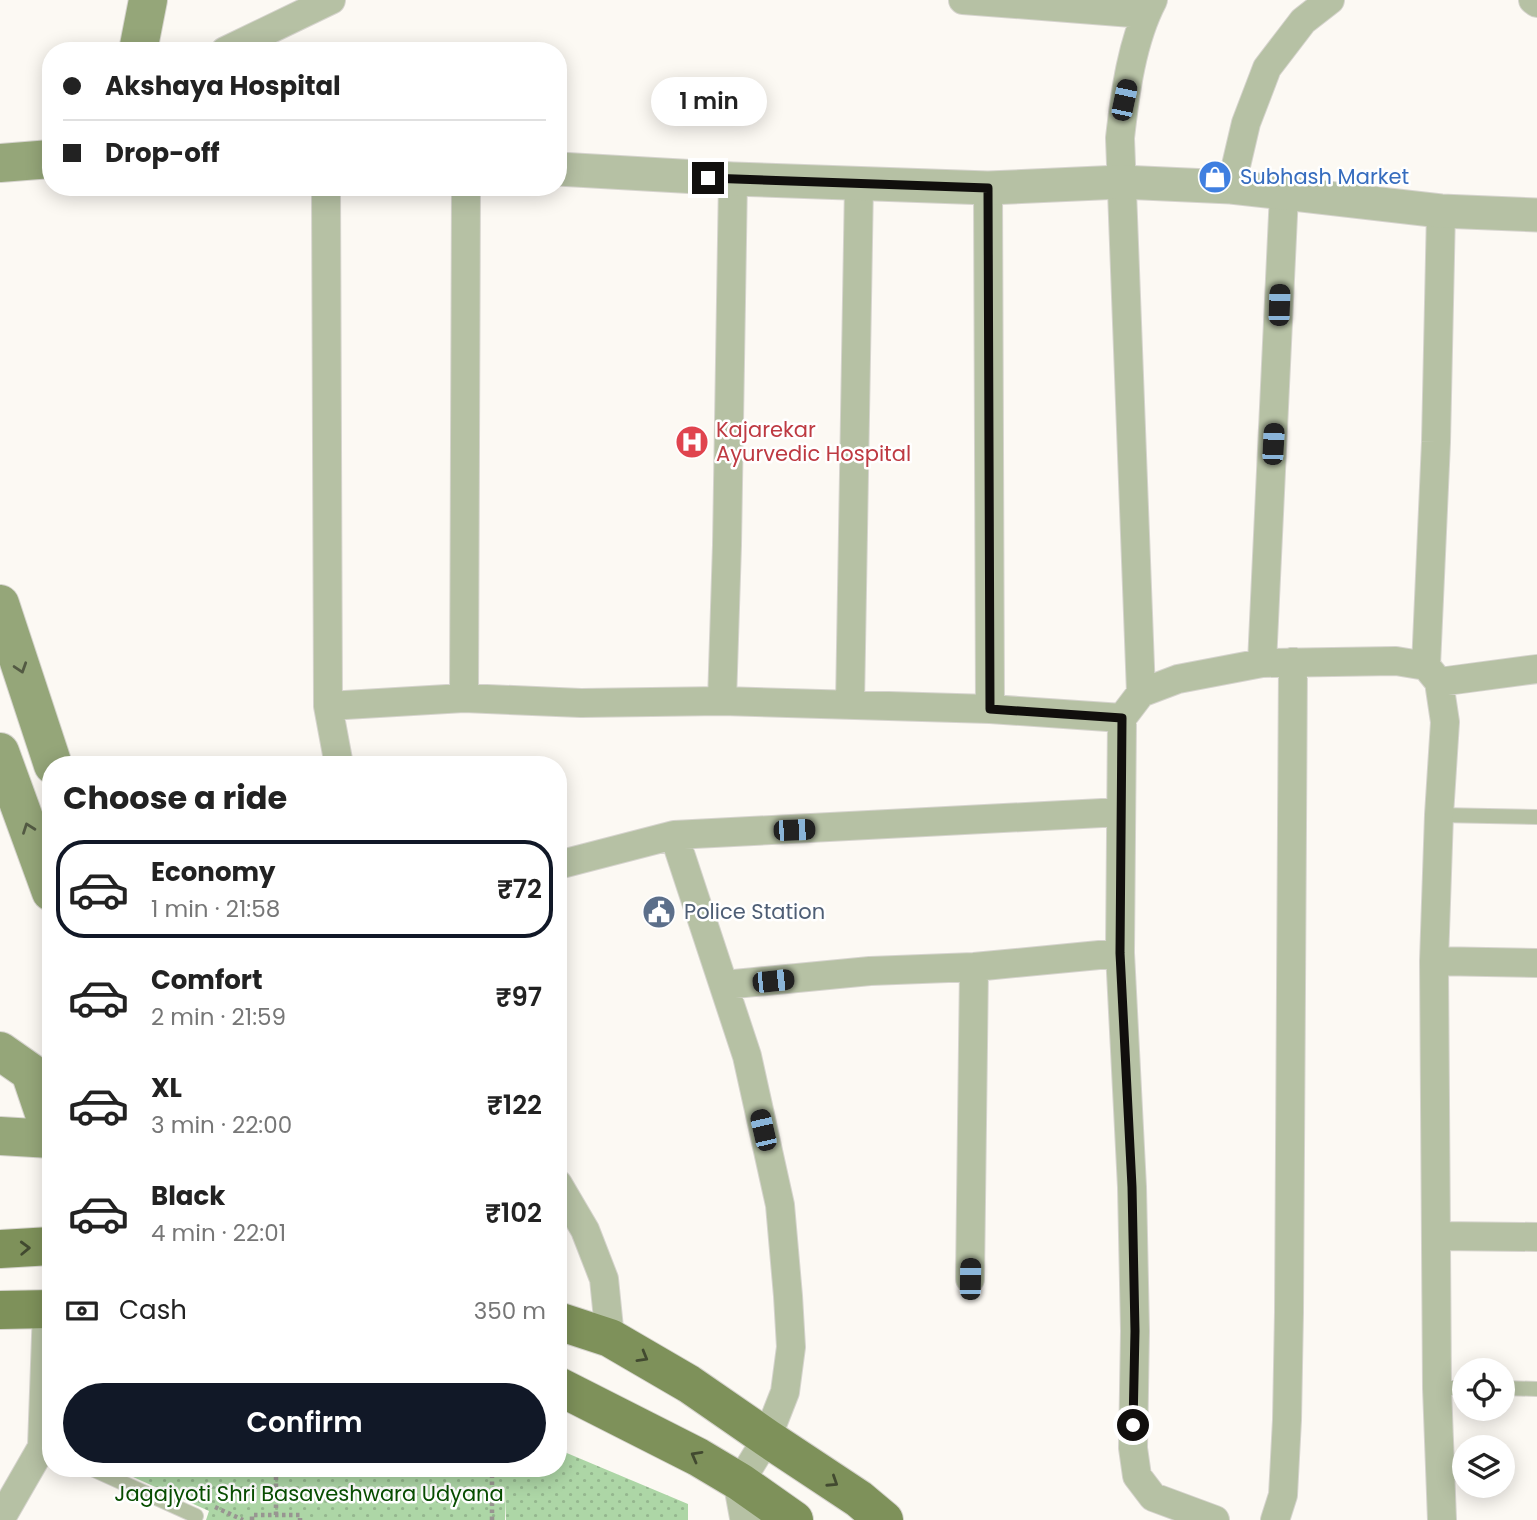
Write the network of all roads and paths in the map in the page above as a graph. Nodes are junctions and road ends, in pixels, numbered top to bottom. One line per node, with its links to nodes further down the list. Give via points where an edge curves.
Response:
1 (148, 0): 7 (main road)
2 (331, 0): 8 (street)
3 (963, 0): 5 (street)
4 (1330, 0): 15 (street, via 1303,21 1267,68 1246,123)
5 (1101, 5): 6 (street)
6 (1149, 7): 13 (street, via 1124,100)
7 (140, 42)
8 (244, 42)
9 (42, 160): 10 (main road)
10 (0, 163)
11 (567, 170): 12 (street)
12 (733, 179): 14 (street); 29 (street)
13 (1121, 182): 15 (street); 16 (street); 27 (street)
14 (859, 184): 16 (street); 30 (street)
15 (1231, 187): 17 (street)
16 (988, 188): 32 (street)
17 (1283, 194): 20 (street); 24 (street)
18 (327, 196): 31 (street)
19 (466, 196): 28 (street)
20 (1441, 211): 21 (street); 26 (street)
21 (1537, 215)
22 (0, 604): 35 (main road, one-way to 35)
23 (1293, 662): 24 (street); 26 (street, via 1396,661); 82 (street, via 1288,1406 1283,1495)
24 (1262, 663): 27 (street, via 1178,679)
25 (1537, 668): 26 (street)
26 (1432, 674): 38 (street, via 1445,722)
27 (1141, 694): 33 (street)
28 (464, 698): 29 (street); 31 (street)
29 (722, 701): 30 (street)
30 (850, 705): 32 (street)
31 (328, 706): 36 (street)
32 (990, 709): 33 (street)
33 (1122, 718): 37 (street)
34 (0, 752): 42 (main road, one-way to 34)
35 (50, 756)
36 (337, 756)
37 (1121, 812): 40 (street); 43 (street)
38 (1439, 815): 39 (lane); 44 (street)
39 (1537, 817)
40 (674, 835): 41 (street); 47 (street)
41 (567, 863)
42 (42, 867)
43 (1120, 953): 46 (street); 81 (street, via 1132,1187 1133,1448 1137,1476 1153,1497)
44 (1434, 961): 45 (street); 53 (street)
45 (1537, 963)
46 (974, 967): 47 (street); 57 (street)
47 (724, 985): 66 (street, via 747,1056 780,1205 790,1347 785,1392)
48 (15, 1061): 49 (main road)
49 (42, 1118)
50 (0, 1136): 51 (main road)
51 (42, 1137)
52 (567, 1199): 61 (street, via 604,1279)
53 (1437, 1236): 54 (street); 62 (street)
54 (1537, 1237)
55 (42, 1247): 56 (main road, one-way to 55)
56 (0, 1249)
57 (970, 1279)
58 (42, 1309): 59 (main road)
59 (0, 1310)
60 (567, 1324): 61 (main road)
61 (610, 1338): 66 (main road, one-way to 66, via 689,1384)
62 (1451, 1388): 83 (street)
63 (1515, 1388): 64 (lane)
64 (1537, 1388)
65 (567, 1392): 71 (main road, one-way to 65)
66 (767, 1438): 71 (street); 80 (main road, one-way to 80)
67 (42, 1457): 74 (street)
68 (110, 1477): 73 (lane)
69 (276, 1477): 72 (path)
70 (492, 1477): 77 (path)
71 (740, 1482): 78 (street); 79 (main road)
72 (276, 1515): 75 (path, via 252,1515); 76 (path, via 300,1515)
73 (196, 1516)
74 (0, 1520)
75 (252, 1520)
76 (300, 1520)
77 (492, 1520)
78 (747, 1520)
79 (794, 1520)
80 (884, 1520)
81 (1215, 1520)
82 (1275, 1520)
83 (1442, 1520)

